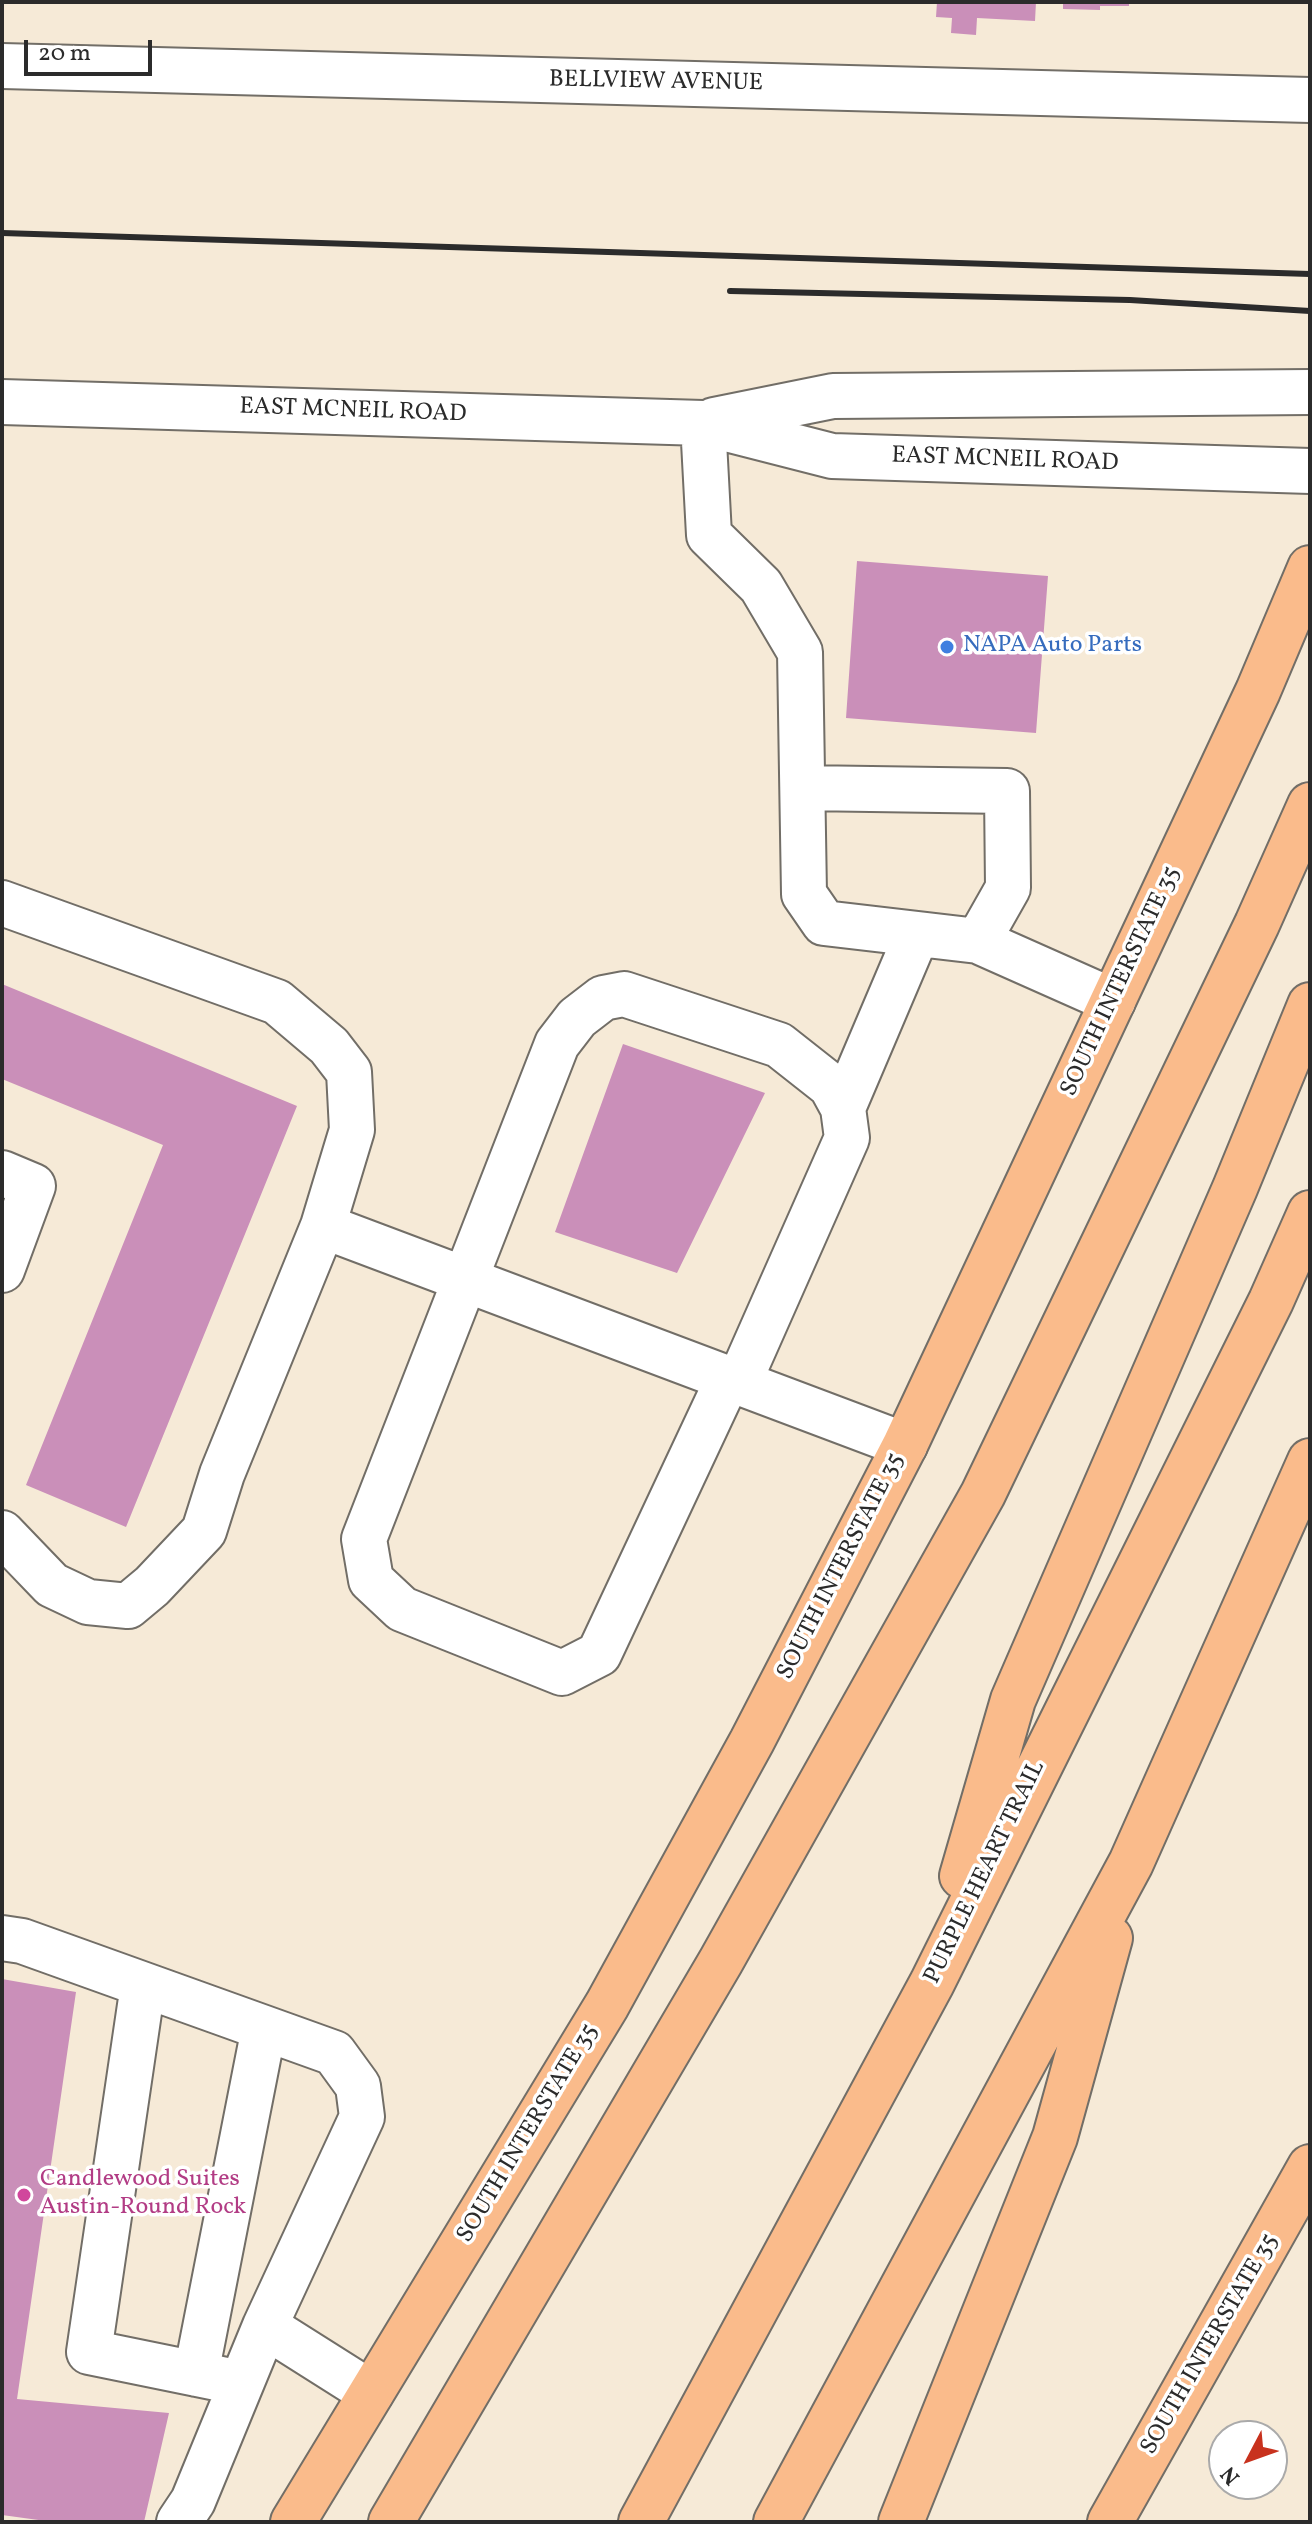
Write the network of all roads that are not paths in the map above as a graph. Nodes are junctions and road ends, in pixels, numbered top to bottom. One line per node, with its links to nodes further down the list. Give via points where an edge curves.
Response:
1 (2, 66): 2 (street, BELLVIEW AVENUE)
2 (1310, 100)
3 (1310, 392): 5 (street, EAST MCNEIL ROAD, via 833,396)
4 (2, 402): 5 (street, EAST MCNEIL ROAD)
5 (703, 423): 6 (street, EAST MCNEIL ROAD, via 832,456); 10 (street, via 709,535 761,586 800,652)
6 (1310, 471)
7 (1310, 568): 9 (main road, SOUTH INTERSTATE 35)
8 (1310, 632): 9 (main road)
9 (1258, 691): 15 (main road, SOUTH INTERSTATE 35)
10 (803, 788): 13 (street, via 804,894 824,923); 14 (street, via 1007,791 1008,888)
11 (1310, 805): 39 (main road, via 983,1494 721,1961)
12 (2, 903): 20 (street, via 277,1002 329,1046 349,1072 352,1130)
13 (917, 934): 14 (street); 17 (street)
14 (978, 941): 15 (street)
15 (1113, 1001): 24 (main road, SOUTH INTERSTATE 35)
16 (1310, 1005): 29 (main road, via 1013,1700)
17 (843, 1108): 22 (street, via 831,1086 779,1045 624,994 603,998 577,1018 557,1044); 23 (street, via 847,1138)
18 (2, 1173): 21 (street, via 33,1186)
19 (1310, 1213): 29 (main road, PURPLE HEART TRAIL)
20 (323, 1226): 22 (street); 26 (street, via 204,1531 152,1586 128,1606 88,1602 52,1585)
21 (2, 1270)
22 (466, 1279): 23 (street); 23 (street, via 364,1539 371,1580 402,1609 562,1673 599,1654)
23 (734, 1381): 24 (street)
24 (905, 1445): 36 (main road, SOUTH INTERSTATE 35, via 607,2005)
25 (1310, 1461): 27 (main road)
26 (2, 1533)
27 (1131, 1863): 41 (main road); 42 (main road, via 1055,2137)
28 (2, 1938): 30 (street)
29 (932, 1983): 40 (main road, PURPLE HEART TRAIL)
30 (143, 1985): 31 (street); 34 (street, via 89,2352)
31 (264, 2028): 33 (street, via 334,2053 358,2086 362,2117); 34 (street)
32 (1308, 2174): 43 (main road, SOUTH INTERSTATE 35)
33 (265, 2326): 35 (street); 36 (street)
34 (196, 2374): 35 (street)
35 (241, 2383): 37 (street, via 193,2501)
36 (371, 2393): 38 (main road, SOUTH INTERSTATE 35)
37 (179, 2522)
38 (293, 2522)
39 (391, 2522)
40 (641, 2522)
41 (776, 2522)
42 (901, 2522)
43 (1110, 2522)

